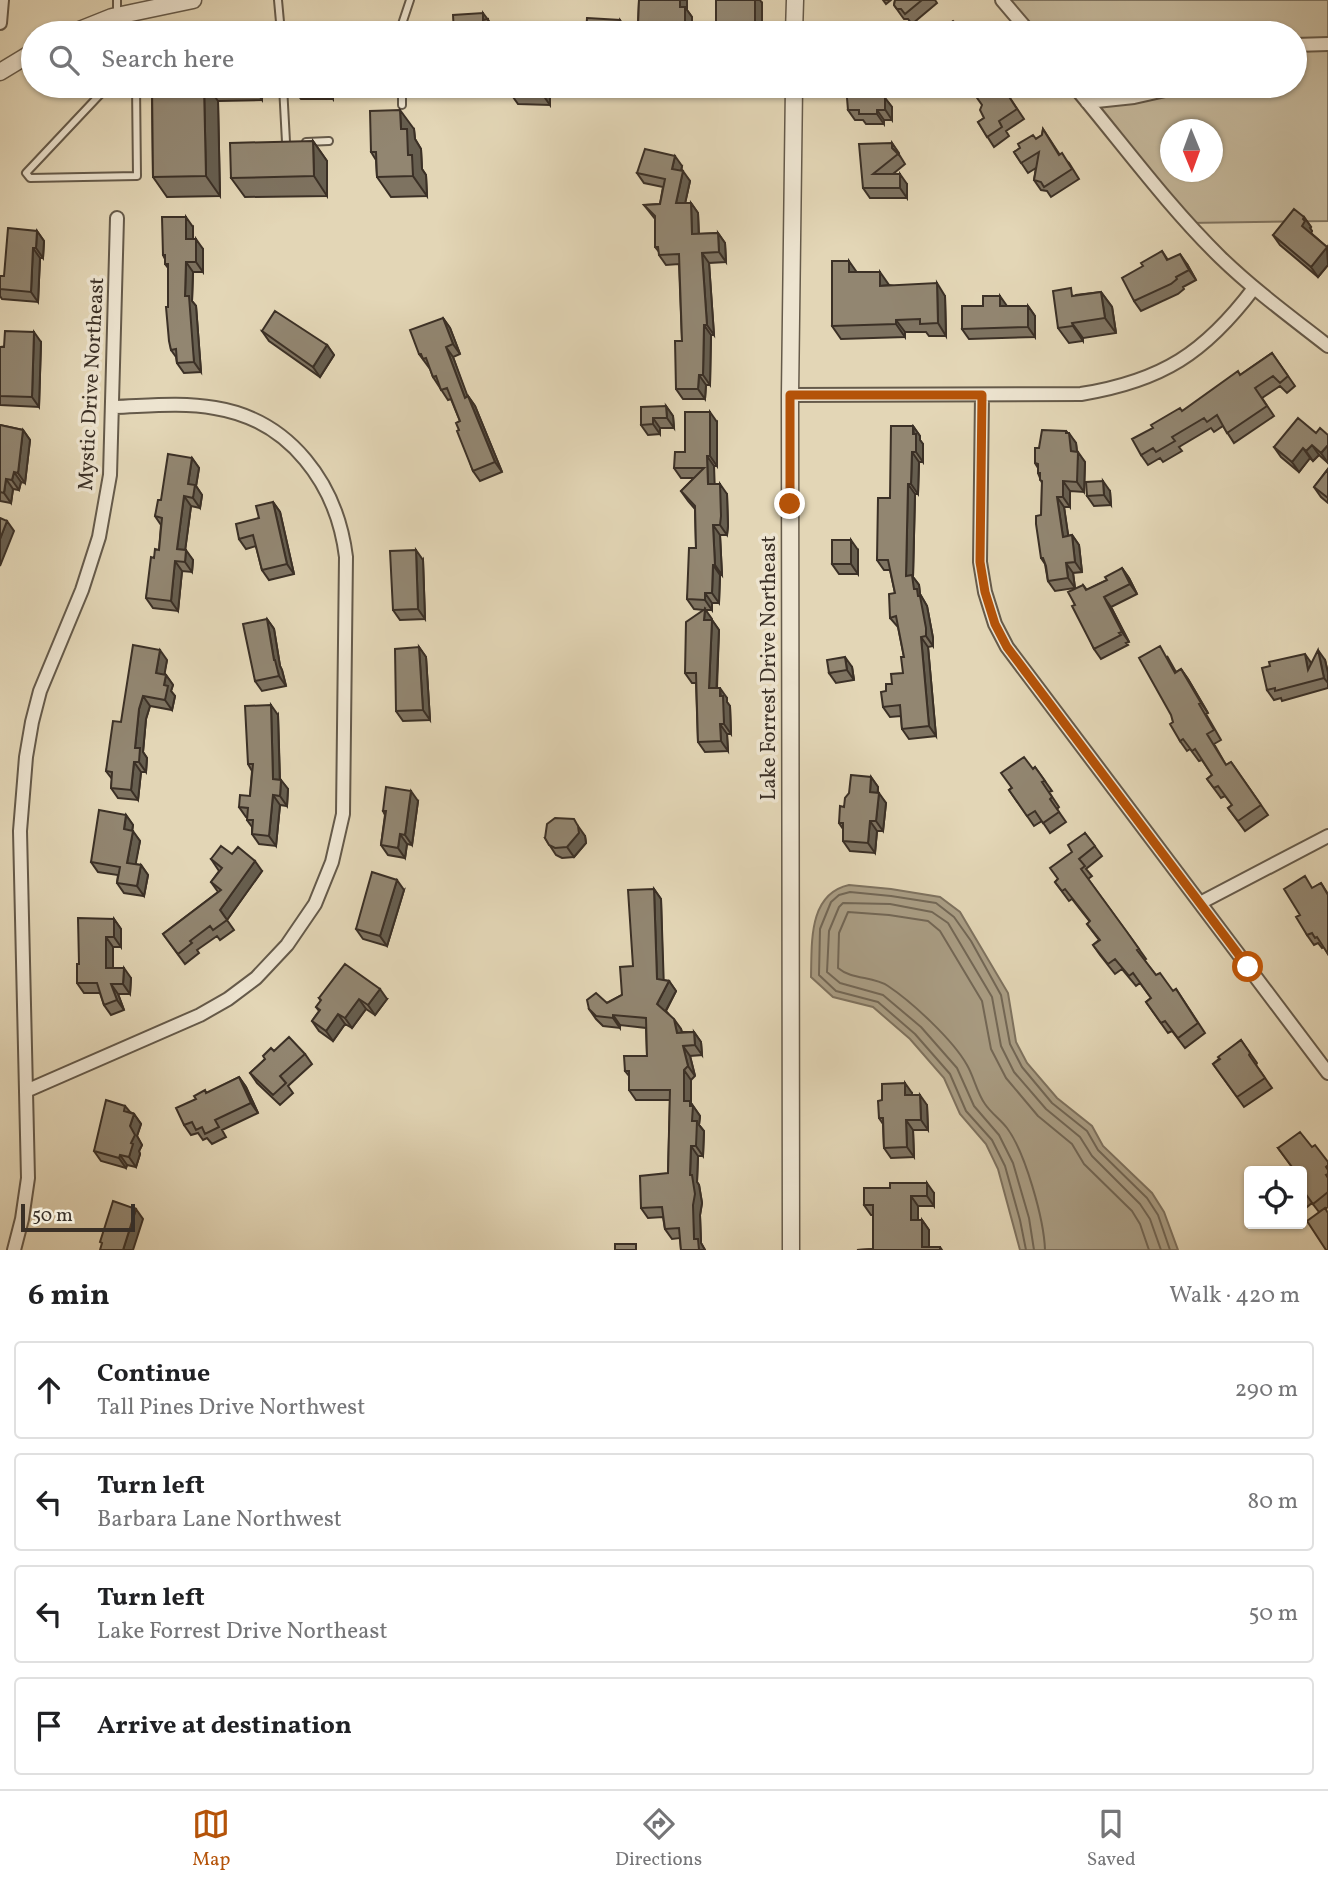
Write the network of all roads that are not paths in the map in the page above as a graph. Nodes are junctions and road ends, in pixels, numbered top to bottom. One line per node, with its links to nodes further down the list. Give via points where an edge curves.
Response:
1 (2, 0): 13 (street)
2 (193, 0): 7 (street)
3 (278, 0): 9 (lane)
4 (410, 0): 10 (lane)
5 (795, 0): 11 (street)
6 (1002, 0): 12 (street)
7 (120, 10): 8 (street)
8 (97, 21)
9 (280, 21)
10 (403, 21)
11 (794, 21)
12 (1020, 21)
13 (0, 23)
14 (1328, 44): 15 (street)
15 (1307, 45)
16 (21, 59): 17 (street)
17 (0, 72)
18 (97, 98): 19 (lane, via 26,173 30,178 138,176)
19 (136, 98)
20 (284, 98): 28 (lane)
21 (402, 98): 26 (lane)
22 (794, 98): 33 (street, Lake Forrest Drive Northeast)
23 (1084, 98): 25 (street)
24 (1125, 98): 25 (street)
25 (1087, 102): 31 (street, via 1189,224)
26 (402, 105)
27 (328, 141): 28 (lane)
28 (286, 142): 29 (lane)
29 (274, 143)
30 (117, 218): 35 (street, Mystic Drive Northeast)
31 (1254, 288): 32 (street); 34 (street, via 1204,344 1143,380 1081,394)
32 (1328, 346)
33 (790, 395): 34 (street); 41 (street, Lake Forrest Drive Northeast)
34 (982, 395): 37 (street, via 980,562 995,624 1007,647)
35 (114, 407): 39 (street, Mystic Drive Northeast, via 110,475 99,537 40,691 26,757 20,831); 39 (street, via 196,405 242,415 289,443 325,485 339,519 346,557 343,814 332,862 315,904 287,945 256,978 200,1015)
36 (1328, 836): 37 (street)
37 (1200, 904): 38 (street)
38 (1328, 1073)
39 (26, 1091): 40 (street, Mystic Drive Northeast, via 28,1178)
40 (14, 1250)
41 (791, 1250)

